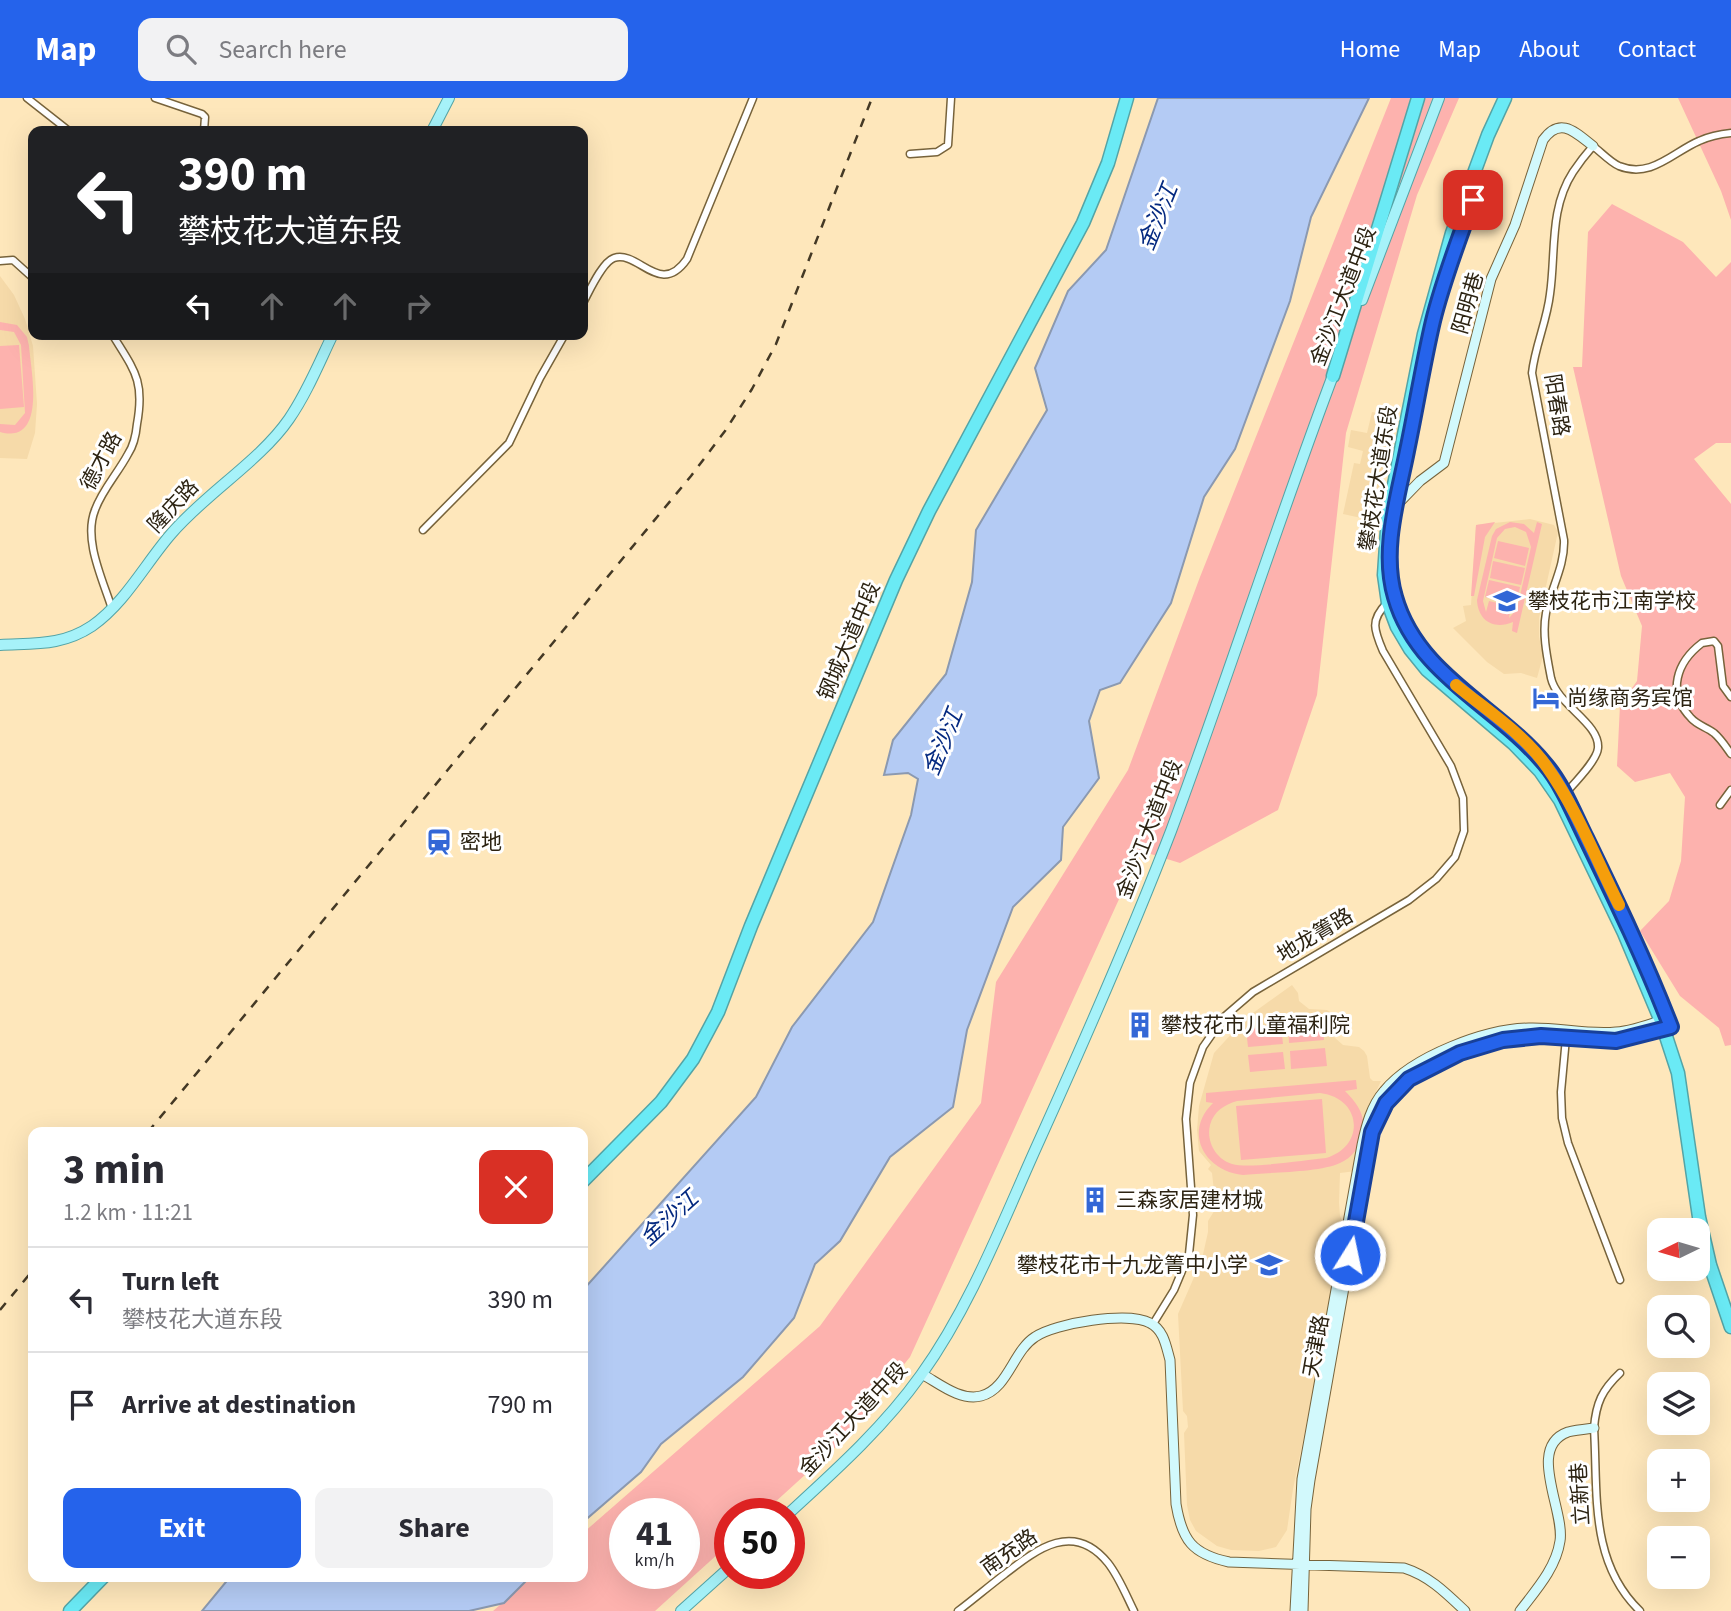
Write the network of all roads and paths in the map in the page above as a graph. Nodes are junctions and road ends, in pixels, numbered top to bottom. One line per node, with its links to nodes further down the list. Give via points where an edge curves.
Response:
1 (27, 98): 11 (street)
2 (155, 98): 12 (street, via 202,114)
3 (449, 98): 13 (main road)
4 (753, 98): 19 (street, via 680,269 669,274 653,272 624,257 613,258)
5 (951, 98): 16 (street, via 948,145 937,152)
6 (1128, 98): 38 (highway, 钢城大道中段, via 1083,223 896,580 718,1012 693,1059 661,1102)
7 (1418, 98): 20 (highway)
8 (1439, 98): 20 (main road, 金沙江大道中段)
9 (1505, 98): 26 (highway, 攀枝花大道东段, via 1437,281)
10 (1513, 98): 25 (highway, 攀枝花大道东段, via 1465,220 1433,320)
11 (63, 126)
12 (205, 126)
13 (435, 126)
14 (1731, 133): 15 (street, via 1698,141 1647,169 1618,165)
15 (1593, 146): 25 (main road, 阳明巷, via 1567,128 1557,127 1542,140 1516,225 1491,279 1444,463); 34 (street, 阳春路, via 1573,172 1558,207 1550,292 1532,373 1564,540 1563,562 1546,615 1552,682 1590,727 1598,746 1596,757)
16 (910, 154)
17 (0, 261): 18 (street, via 13,260)
18 (28, 274)
19 (588, 294)
20 (1350, 326): 24 (highway)
21 (116, 340): 29 (street, 德才路, via 136,373 141,403 129,454 94,510 94,551)
22 (330, 340): 29 (main road, 隆庆路, via 288,420 195,507)
23 (562, 340): 27 (street, via 509,443)
24 (1333, 376): 44 (main road, 金沙江大道中段, via 1171,829 1091,1027 978,1273)
25 (1397, 502): 26 (main road, 阳明巷); 34 (highway, 攀枝花大道东段, via 1390,569 1394,596 1416,643 1433,664 1547,765)
26 (1388, 515): 28 (highway, 攀枝花大道东段, via 1384,575)
27 (423, 530)
28 (1388, 603): 34 (highway, 攀枝花大道东段, via 1397,628 1427,670 1514,744); 41 (street, 地龙箐路, via 1377,613 1376,636 1451,766 1463,798 1464,831 1455,857 1436,879 1409,900 1253,992 1224,1017 1203,1047 1190,1083 1186,1119 1194,1215 1189,1254)
29 (112, 609): 30 (main road, 隆庆路, via 91,626 58,642)
30 (0, 645)
31 (1731, 697): 32 (street, via 1723,687 1718,646 1714,641 1702,643 1679,668 1678,696 1691,718 1716,735)
32 (1731, 754)
33 (1731, 790): 35 (street)
34 (1562, 797): 36 (highway, 攀枝花大道东段)
35 (1720, 805)
36 (1666, 1024): 37 (main road, 天津路, via 1616,1041); 40 (highway, 攀枝花大道东段, via 1685,1071 1706,1214); 42 (highway, 攀枝花大道东段, via 1678,1073 1699,1217); 47 (main road, via 1614,1033 1529,1028 1489,1033 1418,1064 1379,1098 1362,1145 1306,1450 1299,1508)
37 (1566, 1038): 39 (street, via 1562,1118); 47 (main road, 天津路, via 1515,1038 1460,1053 1409,1079 1381,1111 1369,1146 1314,1452)
38 (588, 1176)
39 (1620, 1280)
40 (1731, 1308)
41 (1153, 1324): 44 (main road, via 1120,1317 1049,1330 1024,1347 1003,1379 984,1395 957,1394); 47 (main road, via 1164,1338 1170,1360 1176,1504 1186,1539 1213,1559)
42 (1731, 1327)
43 (1620, 1373): 45 (street, 立新巷, via 1599,1397)
44 (922, 1374): 46 (main road, 金沙江大道中段, via 890,1415)
45 (1594, 1427): 57 (main road, via 1568,1432 1549,1449 1547,1461 1561,1539 1552,1568); 58 (street, 立新巷, via 1600,1537 1616,1583)
46 (805, 1498)
47 (1300, 1564): 54 (main road); 55 (main road, 天津路); 56 (main road, via 1404,1568 1422,1574)
48 (714, 1581): 51 (main road)
49 (98, 1582): 50 (highway)
50 (71, 1611)
51 (681, 1611)
52 (958, 1611): 53 (street, 南充路, via 1028,1556 1051,1544 1076,1541 1107,1561)
53 (1134, 1611)
54 (1295, 1611)
55 (1303, 1611)
56 (1465, 1611)
57 (1520, 1611)
58 (1640, 1611)

